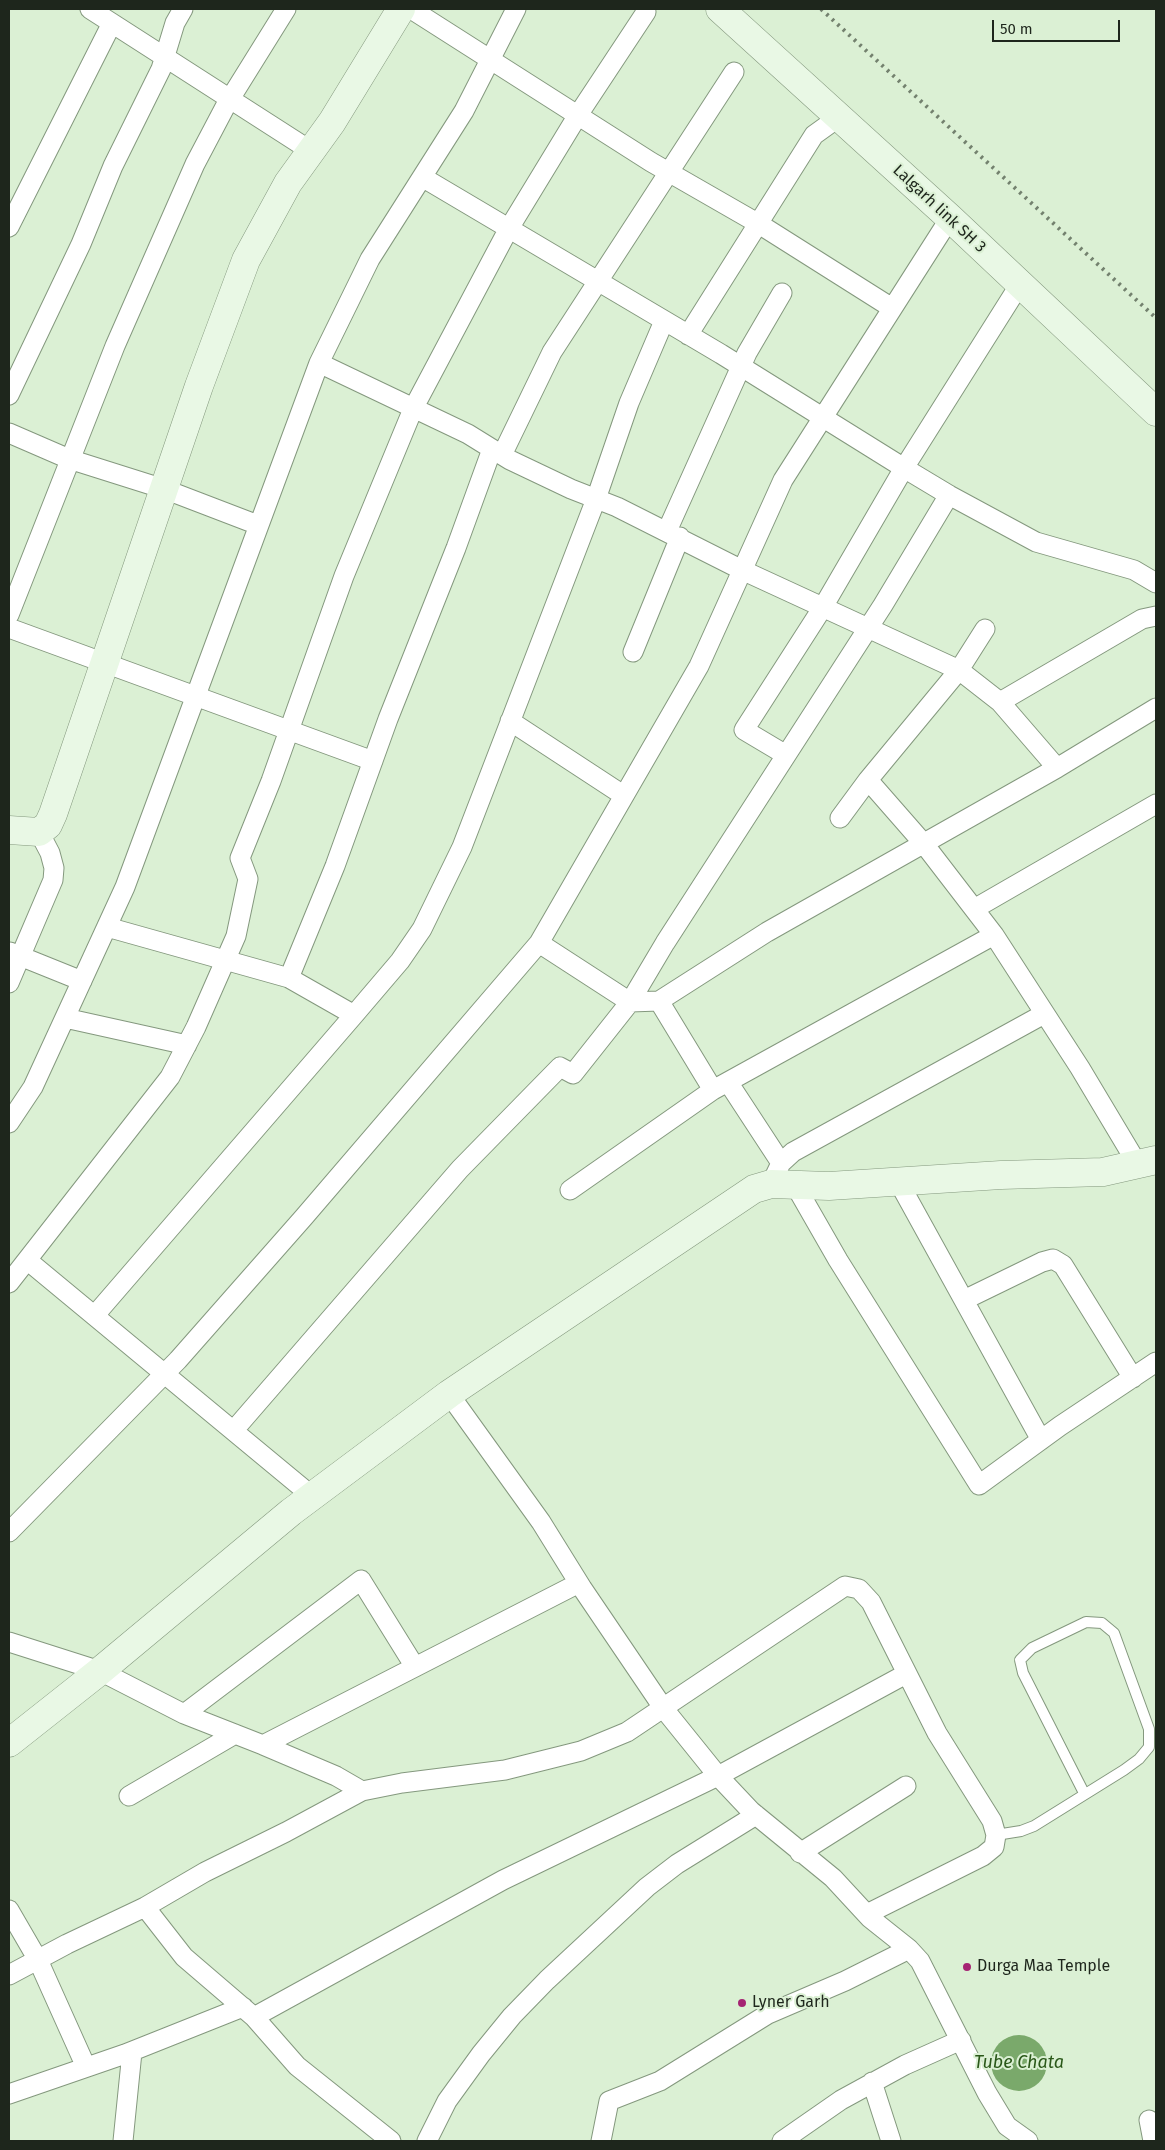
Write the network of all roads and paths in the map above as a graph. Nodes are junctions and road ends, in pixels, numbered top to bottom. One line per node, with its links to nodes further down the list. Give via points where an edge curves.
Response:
1 (90, 9): 9 (street)
2 (184, 9): 10 (street, via 174,23)
3 (286, 9): 13 (street)
4 (402, 9): 16 (street)
5 (412, 9): 11 (street)
6 (516, 9): 11 (street)
7 (720, 9): 15 (street, Lalgarh link SH 3)
8 (646, 12): 14 (street)
9 (112, 23): 10 (street); 21 (street)
10 (164, 57): 13 (street); 31 (street, via 81,244)
11 (489, 59): 14 (street); 18 (street, via 464,111)
12 (734, 72): 17 (street)
13 (231, 97): 16 (street); 37 (street, via 194,164)
14 (578, 115): 17 (street); 22 (street)
15 (839, 117): 19 (street, Lalgarh link SH 3); 20 (street, via 814,135)
16 (311, 151): 39 (street, via 288,183 246,260)
17 (669, 172): 20 (street); 23 (street)
18 (422, 177): 22 (street); 29 (street, via 370,259)
19 (950, 218): 24 (street, Lalgarh link SH 3); 26 (street)
20 (759, 224): 26 (street); 28 (street)
21 (9, 228)
22 (508, 230): 23 (street); 32 (street)
23 (596, 281): 27 (street); 36 (street, via 552,352)
24 (1020, 284): 33 (street, Lalgarh link SH 3); 38 (street)
25 (782, 293): 30 (street)
26 (892, 308): 34 (street)
27 (664, 321): 28 (street); 41 (street, via 629,403)
28 (688, 335): 30 (street)
29 (319, 363): 32 (street); 42 (street)
30 (741, 366): 34 (street); 43 (street)
31 (9, 395)
32 (413, 409): 36 (street, via 468,434); 59 (street, via 344,576)
33 (1156, 412)
34 (822, 416): 38 (street); 44 (street, via 783,480)
35 (9, 433): 37 (street)
36 (497, 452): 41 (street); 61 (street)
37 (69, 458): 39 (street); 47 (street)
38 (904, 468): 40 (street); 46 (street)
39 (164, 489): 42 (street); 53 (street)
40 (949, 495): 45 (street, via 1036,542 1134,570); 49 (street)
41 (596, 499): 43 (street); 58 (street)
42 (258, 525): 55 (street)
43 (674, 534): 44 (street); 52 (street)
44 (742, 570): 46 (street); 64 (street, via 699,666)
45 (1156, 583)
46 (823, 607): 49 (street); 60 (street, via 744,730)
47 (9, 615)
48 (1156, 616): 56 (street, via 1142,619)
49 (868, 627): 54 (street); 60 (street)
50 (9, 628): 53 (street)
51 (984, 629): 54 (street)
52 (633, 652)
53 (104, 662): 55 (street); 68 (street, via 64,788 48,824)
54 (959, 670): 56 (street); 63 (street)
55 (196, 695): 59 (street); 71 (street)
56 (1000, 702): 62 (street)
57 (1156, 708): 62 (street)
58 (510, 721): 64 (street); 82 (street, via 462,847 422,929 400,961)
59 (289, 731): 61 (street); 75 (street, via 240,858 248,879 236,936)
60 (786, 754): 80 (street)
61 (373, 761): 76 (street)
62 (1057, 768): 69 (street)
63 (868, 780): 66 (street); 69 (street)
64 (623, 795): 73 (street)
65 (1156, 804): 70 (street)
66 (840, 818)
67 (9, 830): 68 (street)
68 (39, 832): 74 (street, via 50,853 54,880)
69 (924, 844): 70 (street); 79 (street, via 767,932)
70 (974, 909): 72 (street)
71 (107, 926): 75 (street); 77 (street)
72 (994, 935): 81 (street); 85 (street)
73 (539, 943): 80 (street); 96 (street, via 304,1217)
74 (14, 954): 77 (street); 78 (street)
75 (225, 960): 76 (street); 84 (street)
76 (289, 978): 82 (street)
77 (82, 981): 83 (street)
78 (9, 983)
79 (659, 1001): 80 (street); 85 (street)
80 (630, 1002): 99 (street, via 573,1074 560,1067 460,1170)
81 (1044, 1014): 87 (street); 88 (street, via 793,1152)
82 (354, 1015): 94 (street)
83 (65, 1018): 84 (street); 86 (street, via 33,1087)
84 (187, 1045): 91 (street, via 170,1077)
85 (720, 1086): 88 (street); 90 (street)
86 (9, 1123)
87 (1150, 1166): 89 (street, via 1103,1172)
88 (782, 1177): 89 (street, via 830,1186); 98 (street, via 754,1190); 100 (street, via 979,1485)
89 (898, 1181): 93 (street)
90 (570, 1190)
91 (20, 1260): 92 (street); 94 (street)
92 (9, 1283)
93 (964, 1300): 97 (street, via 1054,1259 1063,1265); 100 (street)
94 (95, 1315): 96 (street)
95 (1156, 1362): 97 (street)
96 (165, 1372): 99 (street); 102 (street)
97 (1133, 1378): 100 (street)
98 (449, 1394): 101 (street); 103 (street, via 541,1522)
99 (234, 1430): 101 (street)
100 (1041, 1440)
101 (312, 1496): 106 (street)
102 (9, 1532)
103 (578, 1583): 105 (street); 108 (street)
104 (9, 1642): 106 (street)
105 (415, 1668): 109 (street, via 361,1580); 112 (street)
106 (100, 1671): 109 (street); 111 (street)
107 (906, 1674): 108 (street, via 871,1602 859,1589 845,1586); 113 (street); 119 (street, via 937,1733 992,1820)
108 (664, 1709): 113 (street); 115 (street, via 627,1732 581,1751 505,1770 402,1783)
109 (184, 1714): 110 (street)
110 (235, 1734): 112 (street); 117 (street)
111 (9, 1743)
112 (263, 1745): 115 (street, via 336,1776)
113 (718, 1776): 118 (street); 127 (street, via 503,1880)
114 (906, 1786): 120 (street)
115 (362, 1792): 121 (street, via 205,1872)
116 (1084, 1793): 116 (lane, via 1023,1673 1020,1660 1032,1648 1086,1622 1102,1622 1114,1633 1149,1729 1149,1747 1124,1770); 119 (lane, via 1034,1826)
117 (129, 1796)
118 (756, 1815): 120 (street); 136 (street, via 677,1864 647,1887 547,1980 481,2054 446,2101)
119 (996, 1834): 123 (street, via 994,1847 983,1856)
120 (800, 1853): 123 (street, via 833,1878)
121 (145, 1907): 125 (street); 127 (street, via 184,1957)
122 (9, 1910): 125 (street)
123 (867, 1914): 124 (street)
124 (909, 1949): 128 (street, via 920,1961); 137 (street, via 768,2014 660,2081 609,2101)
125 (38, 1960): 126 (street); 130 (street)
126 (9, 1975)
127 (248, 2012): 129 (street); 135 (street, via 297,2066)
128 (961, 2040): 131 (street); 140 (street, via 1007,2126)
129 (132, 2052): 130 (street); 134 (street)
130 (86, 2067): 132 (street)
131 (872, 2082): 138 (street); 139 (street)
132 (9, 2094)
133 (1149, 2120): 141 (street)
134 (123, 2141)
135 (391, 2141)
136 (427, 2141)
137 (601, 2141)
138 (782, 2141)
139 (891, 2141)
140 (1028, 2141)
141 (1153, 2141)

